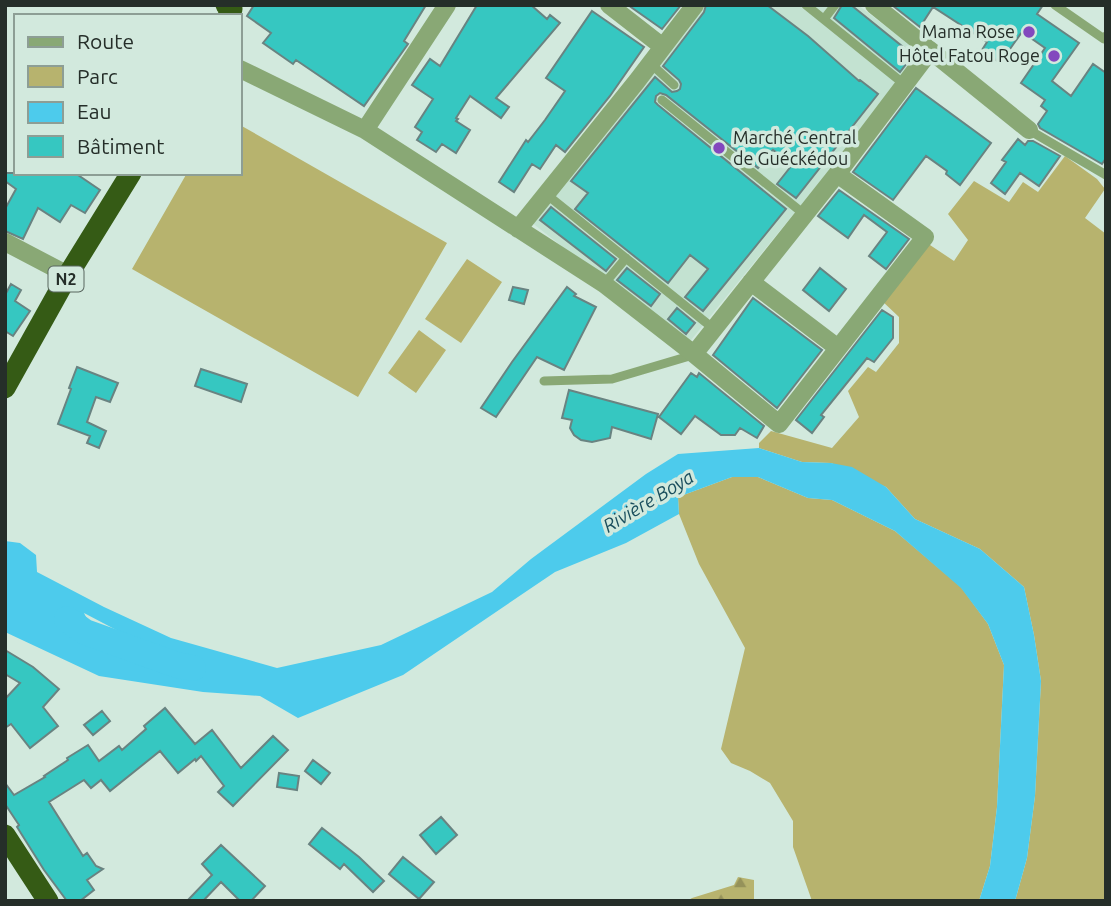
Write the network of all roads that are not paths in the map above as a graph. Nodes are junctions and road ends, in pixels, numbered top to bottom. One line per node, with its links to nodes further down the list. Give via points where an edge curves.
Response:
1 (447, 5): 17 (street)
2 (609, 5): 10 (street)
3 (695, 5): 10 (street)
4 (806, 5): 8 (lane)
5 (835, 5): 8 (lane)
6 (874, 5): 11 (street)
7 (1055, 5): 9 (lane, via 1104,39)
8 (824, 19): 14 (lane)
9 (1106, 36)
10 (663, 47): 12 (street)
11 (929, 51): 14 (street); 18 (street)
12 (650, 63): 15 (lane); 22 (street)
13 (242, 70): 17 (street)
14 (904, 84): 19 (street)
15 (674, 85)
16 (662, 100): 23 (lane)
17 (365, 130): 24 (street)
18 (1029, 130): 21 (lane)
19 (836, 174): 23 (street); 31 (street, via 925,237)
20 (130, 175): 27 (highway, N2)
21 (1106, 175)
22 (546, 194): 24 (street); 26 (lane)
23 (804, 215): 28 (street)
24 (519, 229): 29 (street)
25 (5, 242): 27 (street)
26 (626, 258): 29 (lane); 30 (lane)
27 (68, 275): 34 (highway, N2)
28 (751, 282): 30 (street); 31 (street)
29 (604, 284): 32 (street)
30 (714, 329): 32 (street)
31 (838, 348): 32 (street, via 779,424)
32 (694, 354): 33 (lane, via 612,379)
33 (544, 381)
34 (5, 388)
35 (5, 835): 36 (highway)
36 (48, 901)

